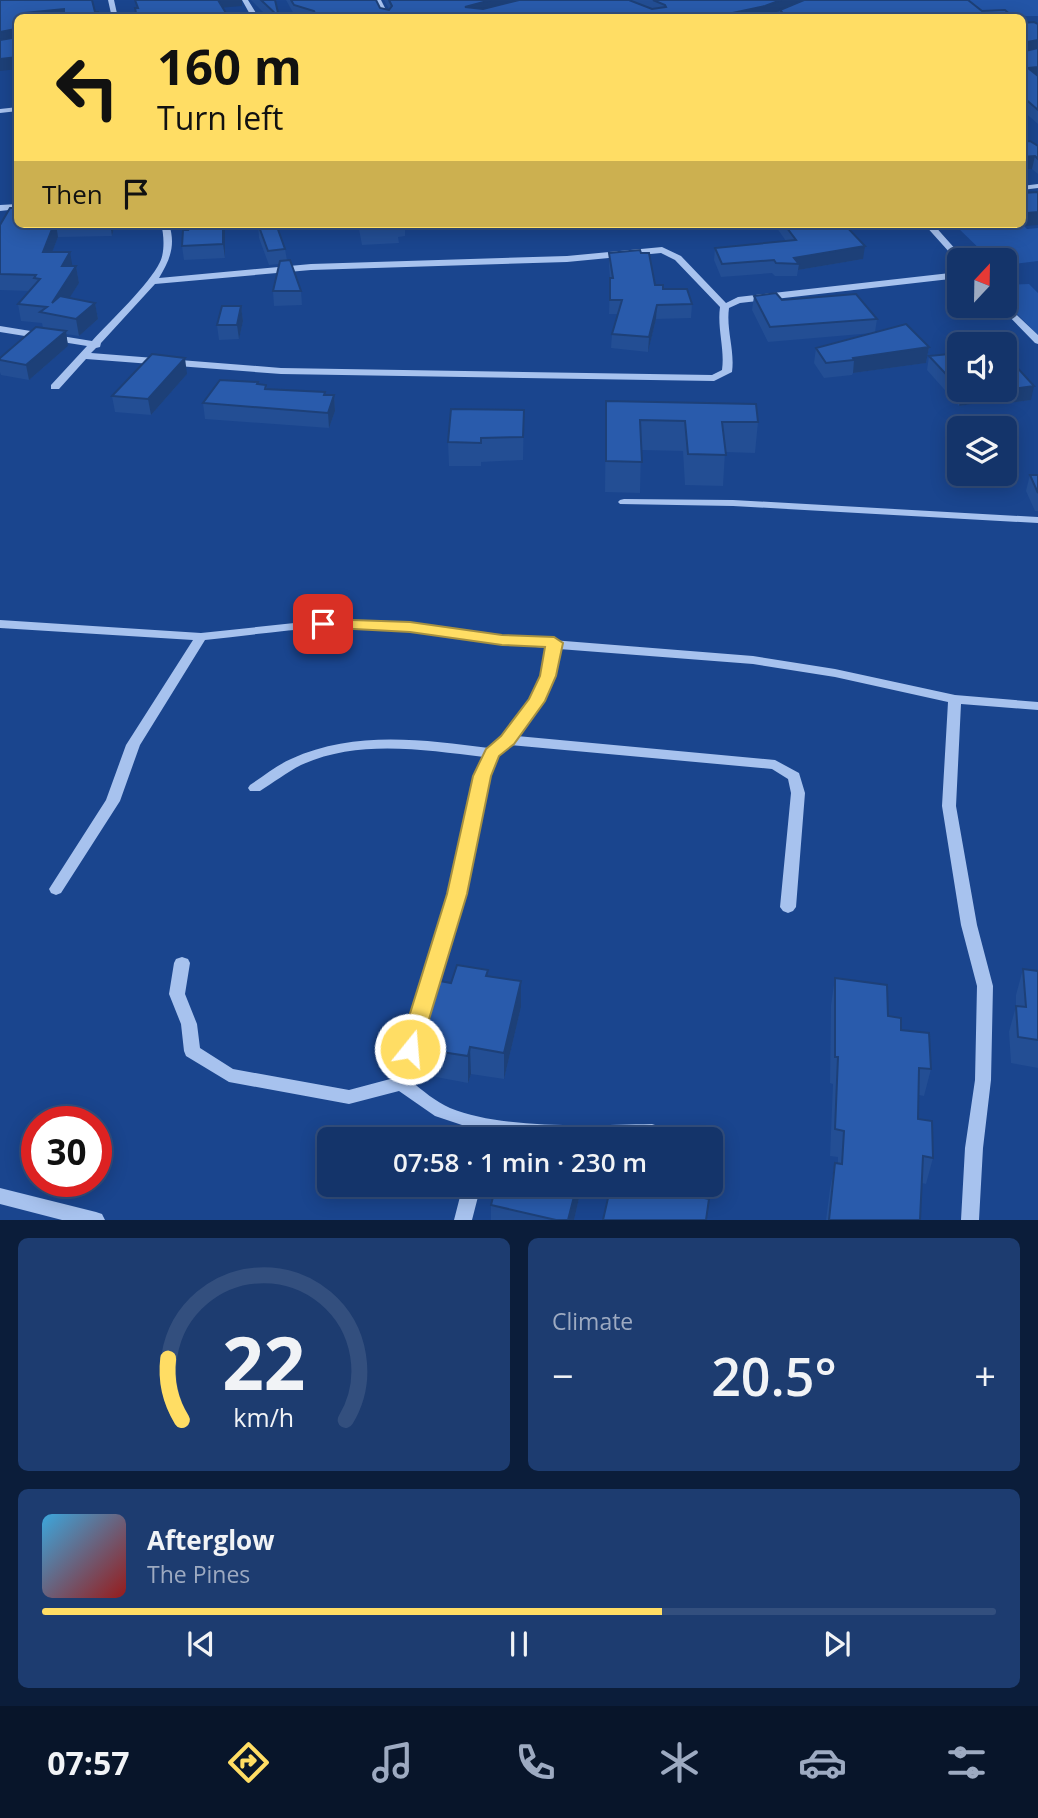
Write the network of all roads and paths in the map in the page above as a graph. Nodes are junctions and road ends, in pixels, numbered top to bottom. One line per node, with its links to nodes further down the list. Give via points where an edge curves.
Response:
1 (821, 0): 2 (street)
2 (783, 14)
3 (0, 208): 4 (street)
4 (14, 209)
5 (166, 228): 9 (street, via 166,260)
6 (932, 228): 7 (street)
7 (950, 248)
8 (947, 276): 10 (street, via 738,300)
9 (152, 281): 10 (street, via 311,267 567,260 662,250 678,258); 14 (street)
10 (725, 307): 15 (street, via 722,319 730,360 727,372 714,378 281,371)
11 (1016, 318): 13 (street)
12 (0, 329): 14 (street)
13 (1038, 341)
14 (97, 345): 15 (street)
15 (87, 356): 16 (street)
16 (55, 387)
17 (624, 502): 18 (street, via 733,503)
18 (1038, 520)
19 (0, 624): 20 (street)
20 (201, 637): 21 (street, via 323,624 410,627); 27 (street, via 133,745 113,801)
21 (554, 643): 22 (street, via 753,660); 24 (street, via 548,676 537,701)
22 (955, 699): 23 (street); 36 (street, via 948,806 985,986 983,1080)
23 (1038, 706)
24 (507, 740): 25 (street); 28 (street, via 775,765 794,776 798,793)
25 (492, 753): 26 (street, via 368,742 296,762); 30 (street, via 482,776 457,894)
26 (255, 788)
27 (56, 889)
28 (788, 907)
29 (182, 964): 30 (street, via 177,994 189,1024 192,1051 229,1075 349,1097)
30 (402, 1083): 31 (street, via 447,1114)
31 (476, 1127)
32 (0, 1196): 34 (street)
33 (469, 1197): 35 (street)
34 (96, 1220)
35 (463, 1220)
36 (970, 1220)

